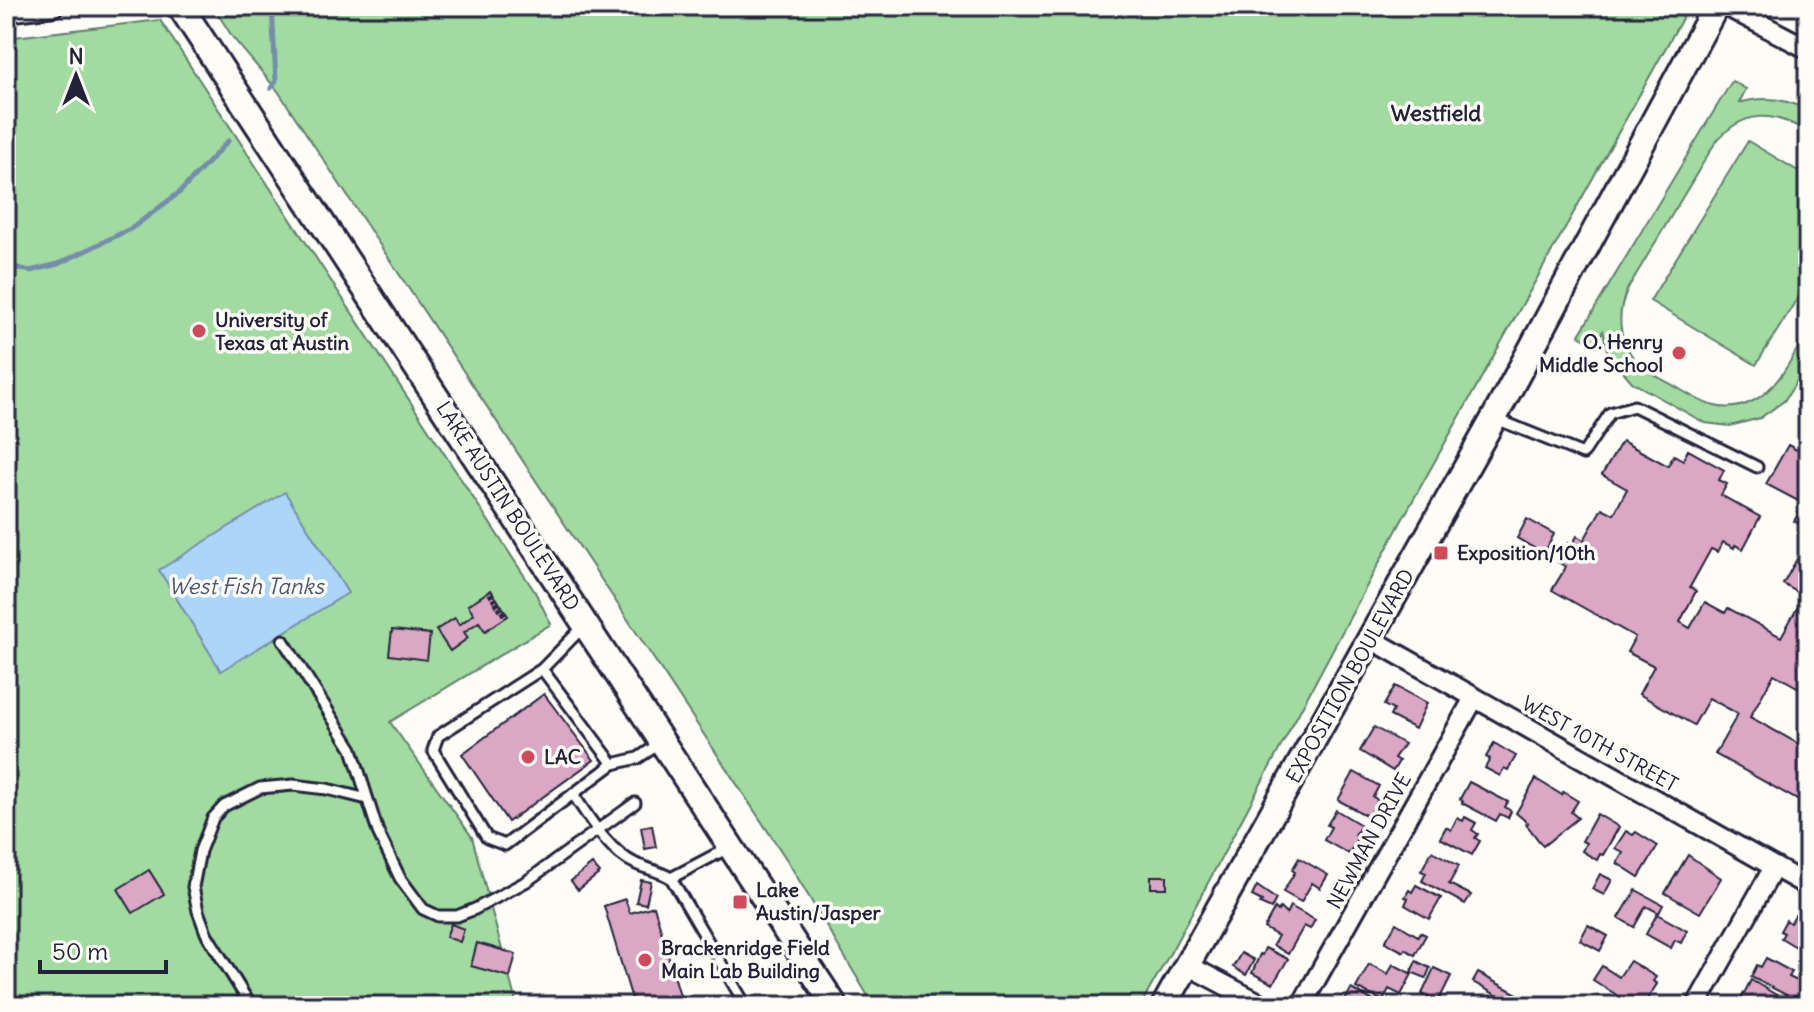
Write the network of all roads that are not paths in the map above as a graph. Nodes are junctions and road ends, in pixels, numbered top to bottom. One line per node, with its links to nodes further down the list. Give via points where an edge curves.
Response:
1 (54, 6): 5 (street)
2 (180, 6): 9 (street, LAKE AUSTIN BOULEVARD)
3 (1716, 6): 7 (street, EXPOSITION BOULEVARD)
4 (1726, 6): 6 (street)
5 (6, 12)
6 (1808, 49)
7 (1494, 418): 8 (lane, via 1583,454 1610,413 1634,406); 10 (street, EXPOSITION BOULEVARD)
8 (1757, 467)
9 (586, 624): 12 (lane); 14 (street, LAKE AUSTIN BOULEVARD)
10 (1371, 639): 13 (street, WEST 10TH STREET); 24 (street, EXPOSITION BOULEVARD)
11 (283, 640): 17 (lane, via 352,749)
12 (542, 669): 15 (lane); 16 (lane, via 438,736 433,750 487,838 505,845)
13 (1474, 698): 21 (street, WEST 10TH STREET); 30 (street, NEWMAN DRIVE)
14 (662, 742): 15 (lane, via 638,758); 20 (street, LAKE AUSTIN BOULEVARD)
15 (613, 764): 16 (lane)
16 (573, 794): 19 (lane)
17 (367, 799): 19 (lane, via 400,878 423,909 438,916 475,909 527,881); 25 (lane, via 304,786 260,788 224,806 213,818 193,887 206,933)
18 (635, 803): 19 (lane)
19 (598, 829): 22 (lane, via 635,864)
20 (731, 846): 22 (lane); 27 (street, LAKE AUSTIN BOULEVARD)
21 (1774, 867): 23 (street, WEST 10TH STREET); 31 (street)
22 (671, 878): 26 (lane)
23 (1808, 886)
24 (1187, 965): 28 (street, EXPOSITION BOULEVARD); 29 (street)
25 (251, 1006)
26 (746, 1006)
27 (835, 1006)
28 (1164, 1006)
29 (1265, 1006)
30 (1301, 1006)
31 (1696, 1006)

